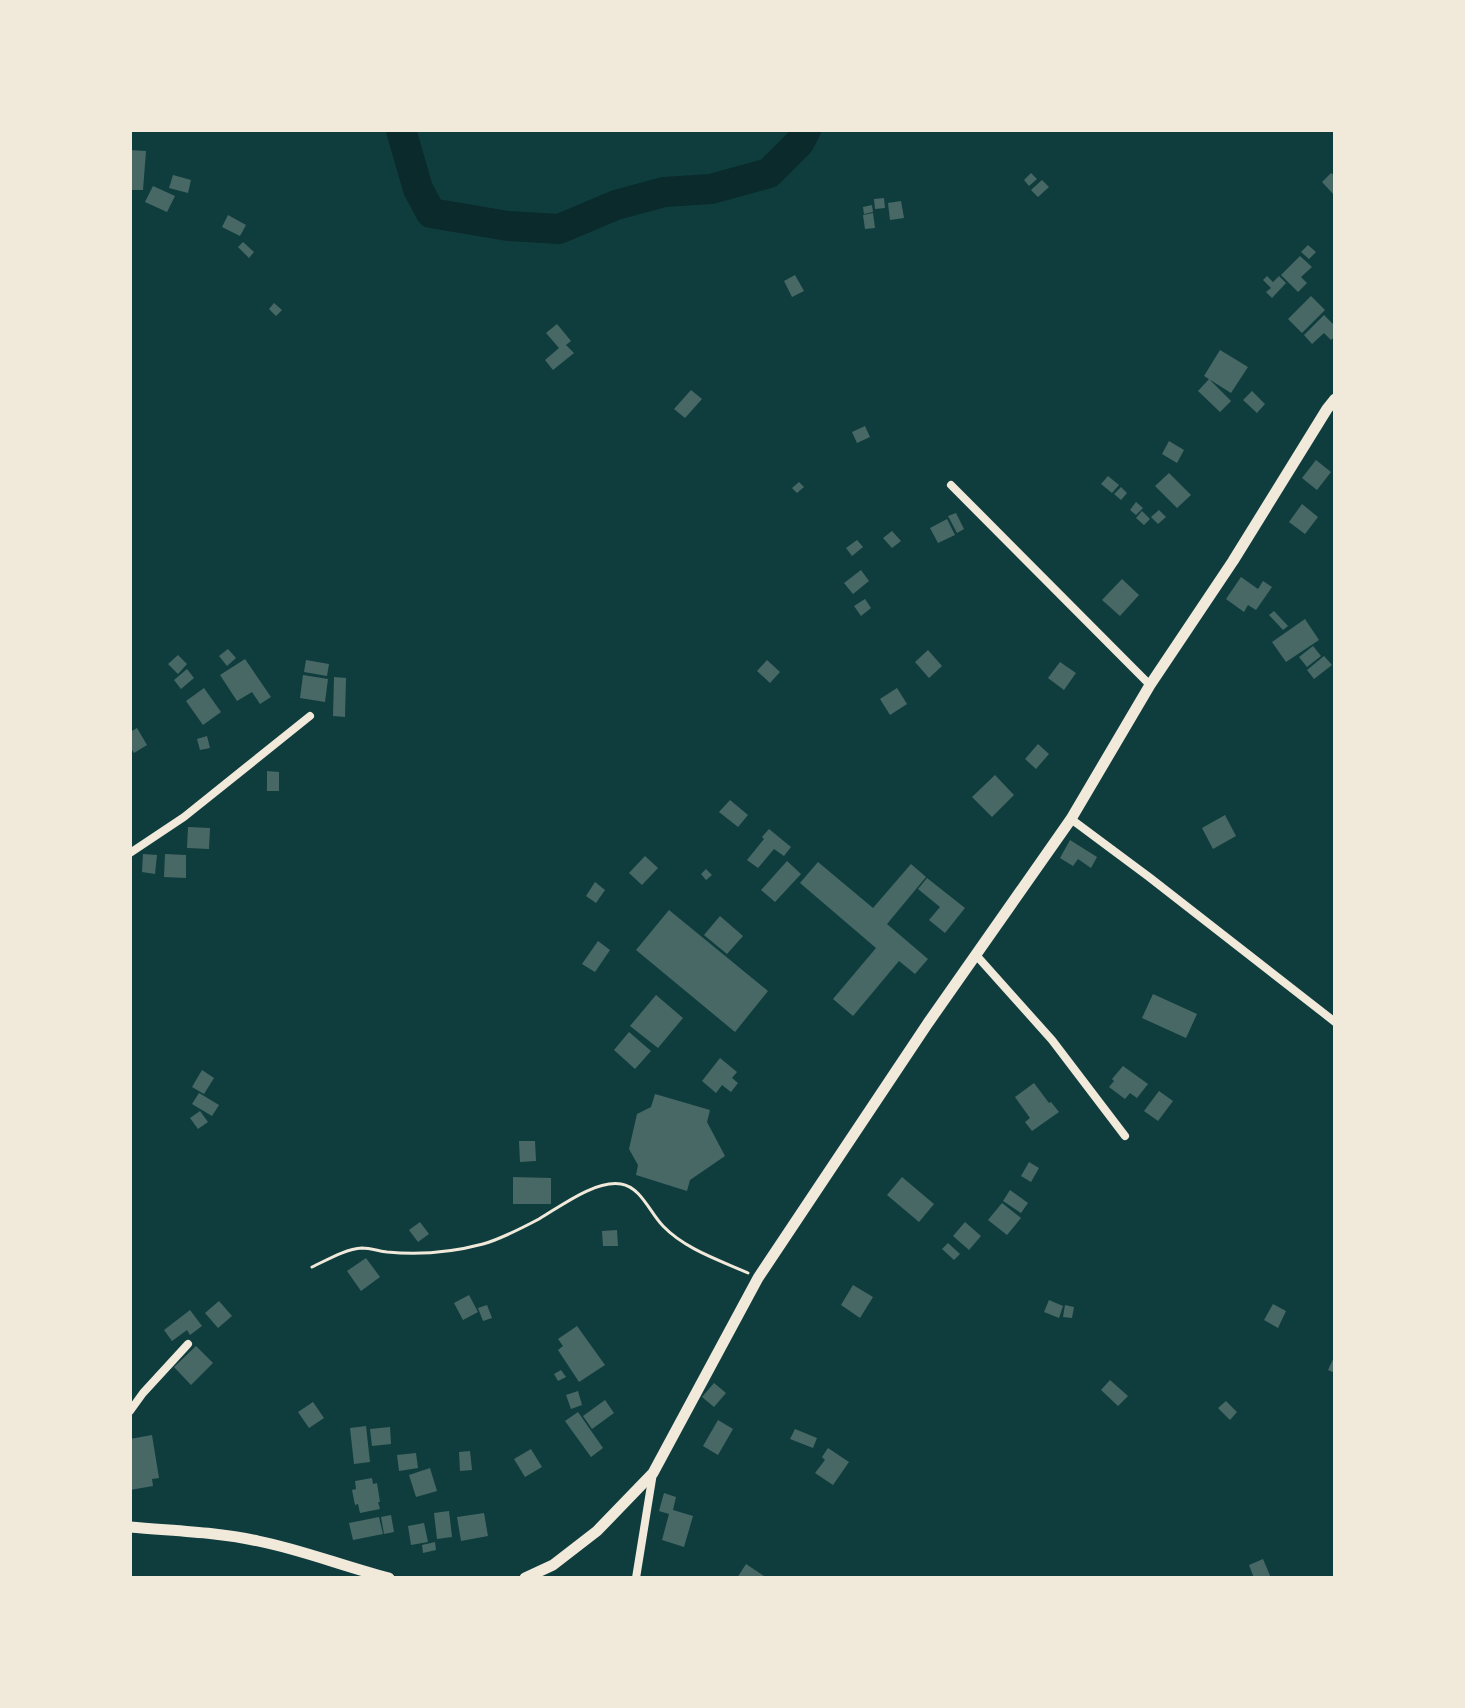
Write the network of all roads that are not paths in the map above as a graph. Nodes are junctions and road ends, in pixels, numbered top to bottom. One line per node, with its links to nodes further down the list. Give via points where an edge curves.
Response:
1 (1332, 408): 3 (street)
2 (951, 485): 3 (street)
3 (1150, 685): 5 (street)
4 (310, 716): 6 (street, via 184,817)
5 (1071, 819): 7 (street); 8 (street)
6 (130, 853)
7 (976, 955): 9 (street, via 1052,1040); 12 (street, via 758,1278)
8 (1335, 1022)
9 (1125, 1136)
10 (188, 1344): 11 (street)
11 (130, 1411)
12 (653, 1473): 16 (street, via 597,1531 553,1565); 17 (street)
13 (130, 1527): 14 (street, via 255,1540)
14 (361, 1575): 15 (street)
15 (389, 1578)
16 (525, 1578)
17 (636, 1578)

